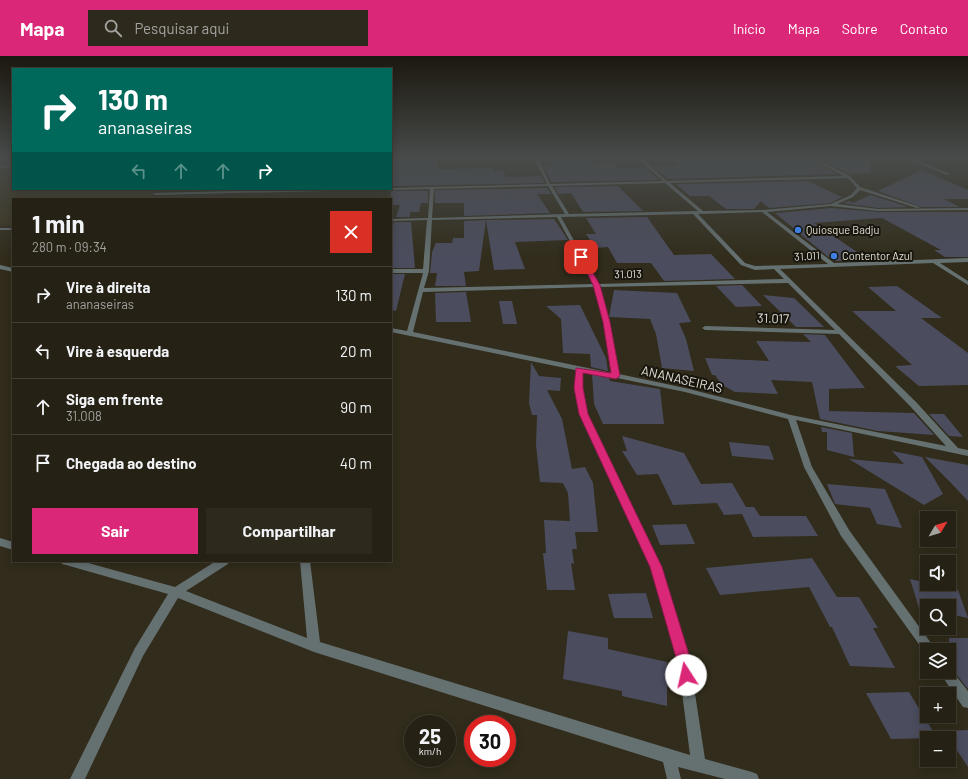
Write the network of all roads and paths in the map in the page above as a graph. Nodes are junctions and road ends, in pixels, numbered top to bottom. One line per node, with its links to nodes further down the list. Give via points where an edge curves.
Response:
1 (251, 192): 7 (street)
2 (432, 192): 16 (street)
3 (553, 192): 15 (street)
4 (678, 192): 13 (street)
5 (856, 192): 8 (street)
6 (871, 192): 9 (street)
7 (155, 194)
8 (831, 205): 9 (street, via 878,210); 11 (street)
9 (924, 209): 10 (street)
10 (968, 209)
11 (763, 211): 13 (street); 22 (street)
12 (694, 212): 13 (street); 15 (street); 24 (street, 31.011, via 743,264 755,268)
13 (700, 212)
14 (558, 216): 15 (street); 16 (street); 30 (street)
15 (568, 216)
16 (430, 219): 17 (street); 27 (street)
17 (392, 220)
18 (0, 229): 19 (street)
19 (12, 229)
20 (968, 260): 21 (street, 31.011)
21 (935, 262): 22 (street, 31.011); 29 (street)
22 (833, 265): 24 (street, 31.011)
23 (0, 267): 25 (street)
24 (776, 268): 28 (street)
25 (12, 270)
26 (392, 271): 27 (street)
27 (426, 271): 31 (street)
28 (788, 281): 30 (street, 31.013); 34 (street)
29 (968, 283)
30 (596, 285): 31 (street, 31.013); 37 (street)
31 (420, 290): 35 (street)
32 (705, 328): 34 (street, 31.017)
33 (392, 332): 35 (street, ANANASEIRAS)
34 (840, 332): 39 (street, via 913,404)
35 (410, 334): 36 (street, ANANASEIRAS)
36 (579, 369): 37 (street, ANANASEIRAS); 52 (street, via 578,388 584,414 658,574 684,661)
37 (616, 376): 38 (street, ANANASEIRAS, via 685,390)
38 (791, 418): 39 (street, ANANASEIRAS); 47 (street, via 808,467 845,533)
39 (955, 450): 40 (street, ANANASEIRAS)
40 (968, 453)
41 (0, 542): 42 (street)
42 (12, 546)
43 (70, 562): 46 (street)
44 (222, 562): 46 (street)
45 (305, 562): 48 (street)
46 (176, 592): 48 (street); 53 (street, via 139,652)
47 (925, 643)
48 (314, 646): 51 (street)
49 (951, 679): 50 (street)
50 (968, 702)
51 (669, 757): 52 (street); 54 (street)
52 (698, 763): 55 (street)
53 (77, 779)
54 (674, 779)
55 (752, 779)

